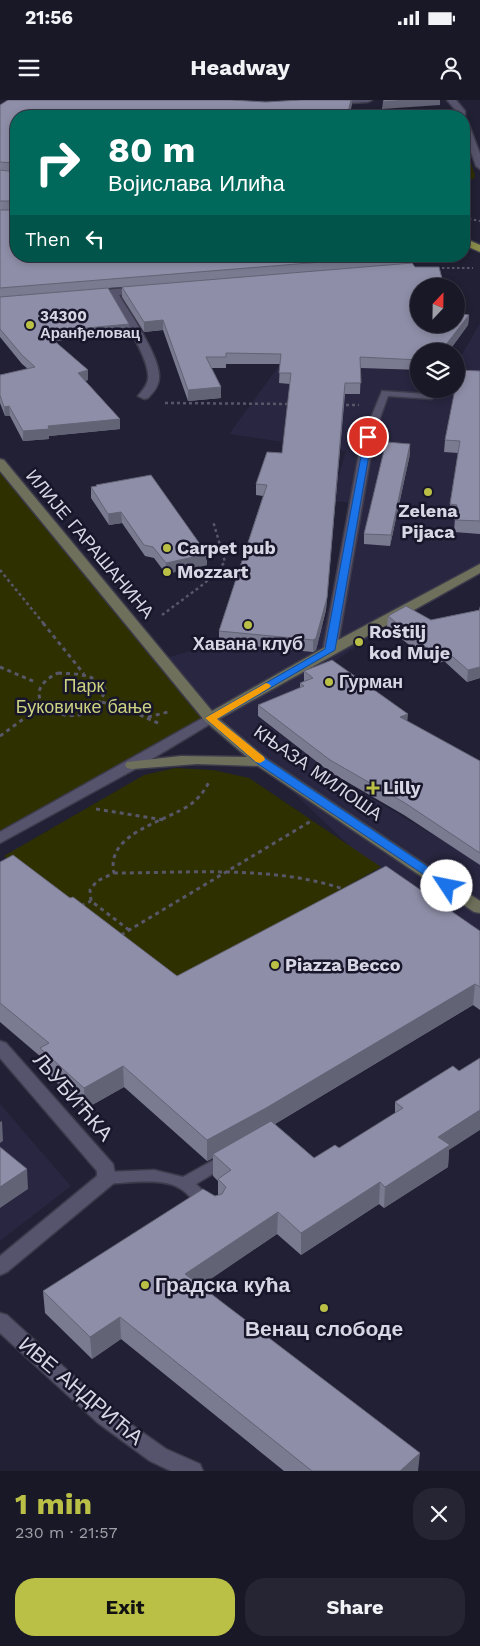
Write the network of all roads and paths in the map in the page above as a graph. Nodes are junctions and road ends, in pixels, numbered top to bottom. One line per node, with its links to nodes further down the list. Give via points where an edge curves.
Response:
1 (368, 100): 3 (street)
2 (451, 100): 4 (street)
3 (319, 103)
4 (459, 110)
5 (470, 141): 6 (street)
6 (480, 166)
7 (430, 268): 8 (path)
8 (480, 268)
9 (152, 289): 10 (street)
10 (113, 292): 11 (street); 13 (street, via 155,375 153,386)
11 (85, 295)
12 (410, 395): 16 (lane, via 385,393)
13 (144, 396): 14 (path, via 169,404)
14 (300, 404)
15 (340, 405): 16 (path)
16 (379, 406): 17 (lane)
17 (368, 437): 24 (street)
18 (0, 463): 23 (street, ИЛИЈЕ ГАРАШАНИНА)
19 (213, 520): 22 (path, via 225,562 205,583)
20 (480, 568): 24 (street)
21 (0, 570): 26 (path)
22 (162, 615)
23 (154, 648): 36 (street, КЊАЗА МИЛОША)
24 (330, 650): 36 (street)
25 (0, 667): 27 (path)
26 (84, 674): 27 (path, via 58,673); 29 (path, via 104,686 106,694)
27 (36, 682): 28 (path)
28 (29, 689)
29 (102, 702): 34 (path, via 93,710 79,714); 35 (path)
30 (30, 703): 31 (path)
31 (37, 709): 32 (path); 38 (path)
32 (43, 712)
33 (168, 712): 35 (path)
34 (49, 714)
35 (147, 718): 37 (path)
36 (210, 718): 39 (street, КЊАЗА МИЛОША); 40 (street)
37 (165, 727)
38 (0, 736)
39 (262, 762): 40 (street, via 210,758); 43 (street, КЊАЗА МИЛОША)
40 (132, 765): 45 (street)
41 (211, 778): 44 (path, via 194,801)
42 (88, 807): 44 (path)
43 (333, 809): 47 (path); 50 (street, КЊАЗА МИЛОША)
44 (164, 820): 46 (path, via 140,830 123,842 112,858)
45 (0, 838)
46 (114, 873): 47 (path); 49 (path, via 97,881 90,890)
47 (224, 873): 48 (path, via 294,877 328,883 352,892); 52 (path)
48 (343, 897)
49 (91, 901): 51 (path); 52 (path)
50 (480, 908)
51 (75, 909)
52 (129, 930): 53 (path)
53 (115, 938)
54 (0, 1047): 56 (street, ЉУБИЋКА, via 106,1169)
55 (240, 1151): 57 (lane)
56 (106, 1178): 57 (lane, via 154,1176); 59 (street)
57 (185, 1183): 58 (lane)
58 (216, 1210)
59 (0, 1267)
60 (0, 1321): 61 (street, ИВЕ АНДРИЋА, via 105,1417 158,1455)
61 (192, 1471)

